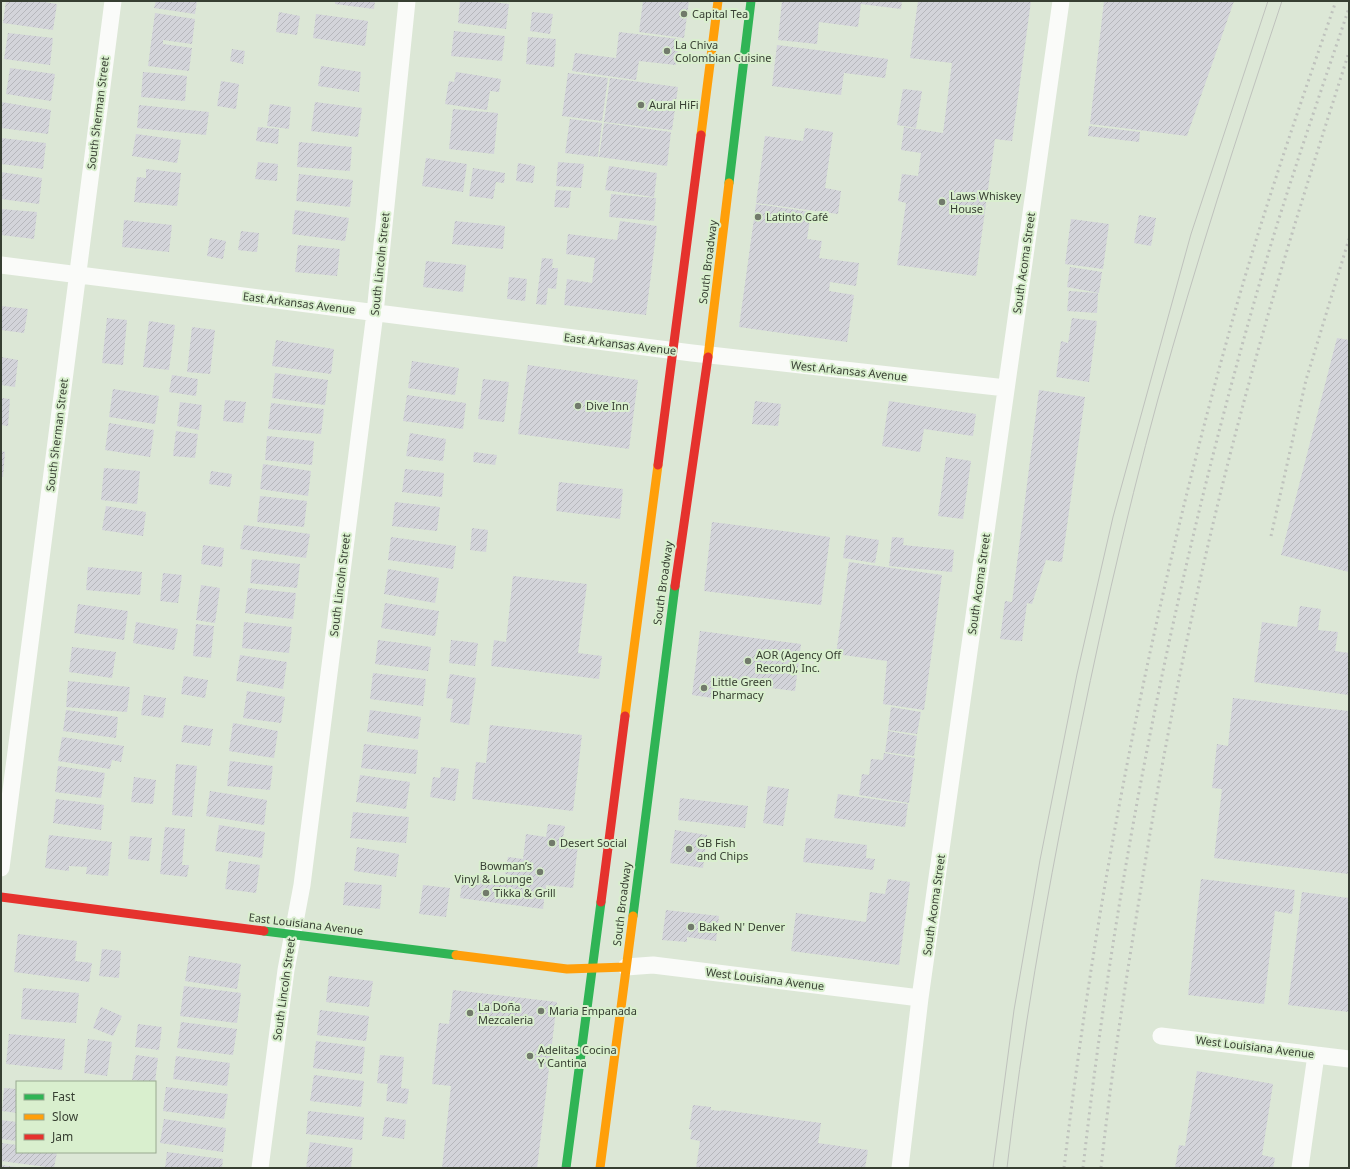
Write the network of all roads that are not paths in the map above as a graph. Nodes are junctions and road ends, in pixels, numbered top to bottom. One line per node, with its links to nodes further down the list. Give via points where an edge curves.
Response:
1 (113, 1): 7 (street, South Sherman Street)
2 (407, 1): 8 (street, South Lincoln Street)
3 (718, 1): 9 (main road, South Broadway)
4 (751, 1): 10 (main road, South Broadway)
5 (1061, 1): 11 (street, South Acoma Street)
6 (1, 265): 7 (street, East Arkansas Avenue)
7 (77, 275): 8 (street, East Arkansas Avenue); 12 (street, South Sherman Street)
8 (375, 313): 9 (street, East Arkansas Avenue); 14 (street, South Lincoln Street, via 302,885)
9 (674, 351): 10 (street, East Arkansas Avenue); 17 (main road, South Broadway)
10 (700, 354): 11 (street, West Arkansas Avenue); 15 (main road, South Broadway, via 699,427 679,556)
11 (1006, 388): 18 (street, South Acoma Street)
12 (1, 868)
13 (1, 897): 14 (main road, East Louisiana Avenue)
14 (292, 934): 17 (main road, East Louisiana Avenue, via 567,969); 22 (street, South Lincoln Street)
15 (626, 967): 16 (main road, West Louisiana Avenue); 18 (street, West Louisiana Avenue, via 653,965); 24 (main road, South Broadway)
16 (609, 968): 17 (main road, East Louisiana Avenue)
17 (592, 969): 23 (main road, South Broadway)
18 (920, 998): 25 (street, South Acoma Street)
19 (1161, 1036): 20 (street, West Louisiana Avenue)
20 (1316, 1054): 21 (street, West Louisiana Avenue); 26 (street)
21 (1349, 1059)
22 (260, 1168)
23 (566, 1168)
24 (600, 1168)
25 (900, 1168)
26 (1300, 1168)

